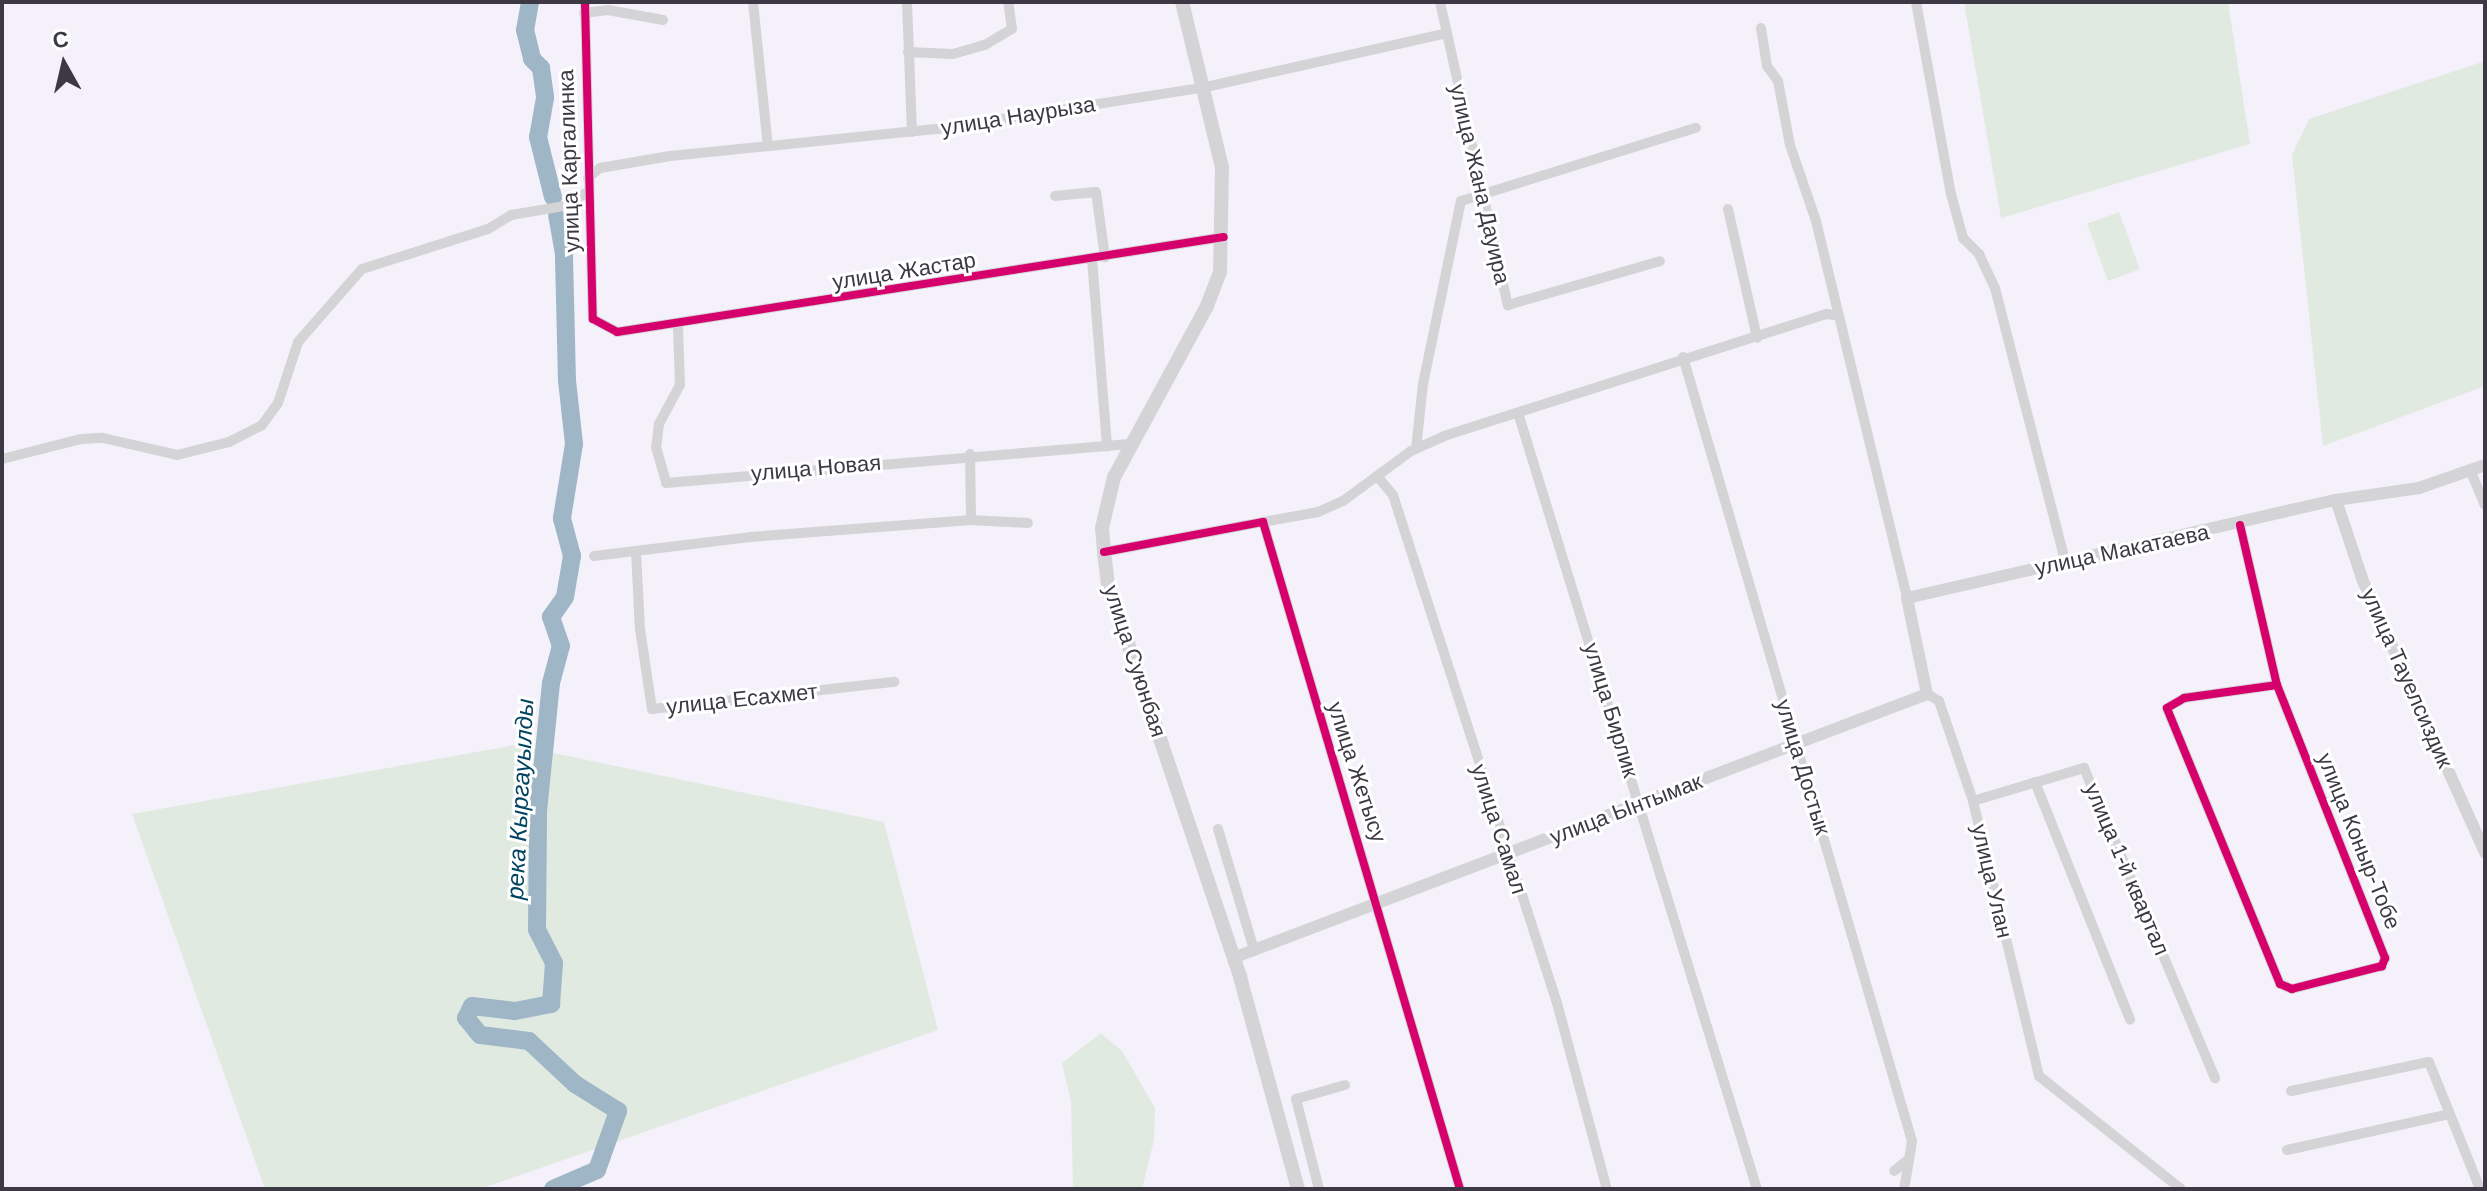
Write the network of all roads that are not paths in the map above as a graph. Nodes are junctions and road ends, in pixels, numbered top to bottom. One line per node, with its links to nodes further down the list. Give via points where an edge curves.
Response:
1 (753, 2): 15 (street)
2 (907, 2): 11 (street)
3 (1008, 2): 11 (street, via 1012,29 985,45 953,54)
4 (1182, 2): 12 (main road, улица Суюнбая)
5 (1440, 2): 10 (street, улица Жана Дауира)
6 (1916, 2): 48 (street, via 1951,194 1963,238 1979,254 1995,288)
7 (584, 7): 8 (street); 16 (street, улица Каргалинка)
8 (663, 20)
9 (1761, 28): 25 (street, via 1767,66 1778,81 1790,145)
10 (1447, 33): 12 (street, улица Наурыза); 18 (street, улица Жана Дауира)
11 (908, 52): 14 (street)
12 (1206, 87): 14 (street, улица Наурыза); 21 (main road, улица Суюнбая, via 1222,167)
13 (1696, 128): 18 (street)
14 (912, 132): 15 (street, улица Наурыза)
15 (768, 146): 16 (street, улица Наурыза, via 600,168)
16 (588, 178): 17 (street, улица Каргалинка)
17 (587, 192): 26 (street, улица Каргалинка); 35 (street, via 565,206 511,215 488,229 362,269 298,342 278,403 262,425 229,442 177,455 154,454 103,438 81,439)
18 (1482, 194): 24 (street, улица Жана Дауира, via 1508,305); 33 (street, via 1461,201 1423,384)
19 (1055, 196): 22 (street, via 1096,192)
20 (1728, 209): 28 (street)
21 (1224, 237): 22 (street, улица Жастар); 31 (main road, улица Суюнбая, via 1220,272 1207,306)
22 (1105, 257): 23 (street, улица Жастар)
23 (1092, 259): 27 (street, улица Жастар); 32 (street)
24 (1660, 261)
25 (1839, 316): 28 (street, via 1827,314); 49 (street)
26 (593, 319): 27 (street, улица Жастар, via 627,333)
27 (678, 326): 34 (street, улица Новая, via 680,385 659,424 656,447 666,483)
28 (1757, 338): 29 (street)
29 (1684, 360): 30 (street); 53 (street, улица Достык, via 1725,516)
30 (1519, 416): 33 (street); 56 (street, улица Бирлик)
31 (1129, 444): 32 (street, улица Новая); 46 (main road, улица Суюнбая, via 1114,477 1102,528)
32 (1107, 446): 34 (street, улица Новая)
33 (1416, 449): 38 (street)
34 (970, 454): 41 (street)
35 (2, 459)
36 (2485, 465): 37 (street, улица Макатаева)
37 (2470, 470): 39 (street, улица Макатаева, via 2419,488); 40 (street)
38 (1377, 476): 42 (street, via 1318,512); 59 (street, улица Самал, via 1393,495)
39 (2336, 500): 44 (street, улица Макатаева); 58 (street, улица Тауелсиздик, via 2363,581)
40 (2485, 505)
41 (971, 520): 43 (street); 45 (street)
42 (1263, 522): 46 (street); 60 (street, улица Жетысу)
43 (1028, 523)
44 (2240, 525): 48 (street, улица Макатаева); 51 (street, улица Коныр-Тобе)
45 (636, 551): 47 (street); 50 (street, улица Есахмет, via 652,709)
46 (1104, 552): 62 (main road, улица Суюнбая, via 1108,584)
47 (594, 556)
48 (2065, 561): 49 (street, улица Макатаева)
49 (1907, 598): 52 (street)
50 (894, 682)
51 (2277, 685): 51 (street, улица Коныр-Тобе, via 2385,958 2382,966 2292,989 2280,984 2167,708 2184,698)
52 (1927, 694): 53 (street, улица Ынтымак); 55 (street, улица Улан, via 1939,701)
53 (1796, 742): 56 (street, улица Ынтымак); 69 (street, улица Достык, via 1912,1141)
54 (2035, 782): 55 (street, улица 1-й квартал); 63 (street); 64 (street, улица 1-й квартал, via 2084,768)
55 (1973, 801): 77 (street, улица Улан, via 2039,1076)
56 (1641, 805): 59 (street, улица Ынтымак); 75 (street, улица Бирлик)
57 (1218, 829): 61 (street)
58 (2485, 853)
59 (1507, 855): 60 (street, улица Ынтымак); 74 (street, улица Самал, via 1557,1003)
60 (1375, 905): 61 (street, улица Ынтымак); 73 (street, улица Жетысу)
61 (1254, 950): 62 (street, улица Ынтымак)
62 (1233, 958): 71 (main road, улица Суюнбая)
63 (2130, 1020)
64 (2215, 1078)
65 (1345, 1085): 72 (street, via 1296,1099)
66 (2291, 1091): 67 (street, via 2429,1062)
67 (2449, 1114): 68 (street); 78 (street)
68 (2287, 1150)
69 (1909, 1159): 70 (street); 76 (street, улица Достык)
70 (1894, 1171)
71 (1298, 1189)
72 (1319, 1189)
73 (1460, 1189)
74 (1607, 1189)
75 (1757, 1189)
76 (1904, 1189)
77 (2181, 1189)
78 (2480, 1189)

